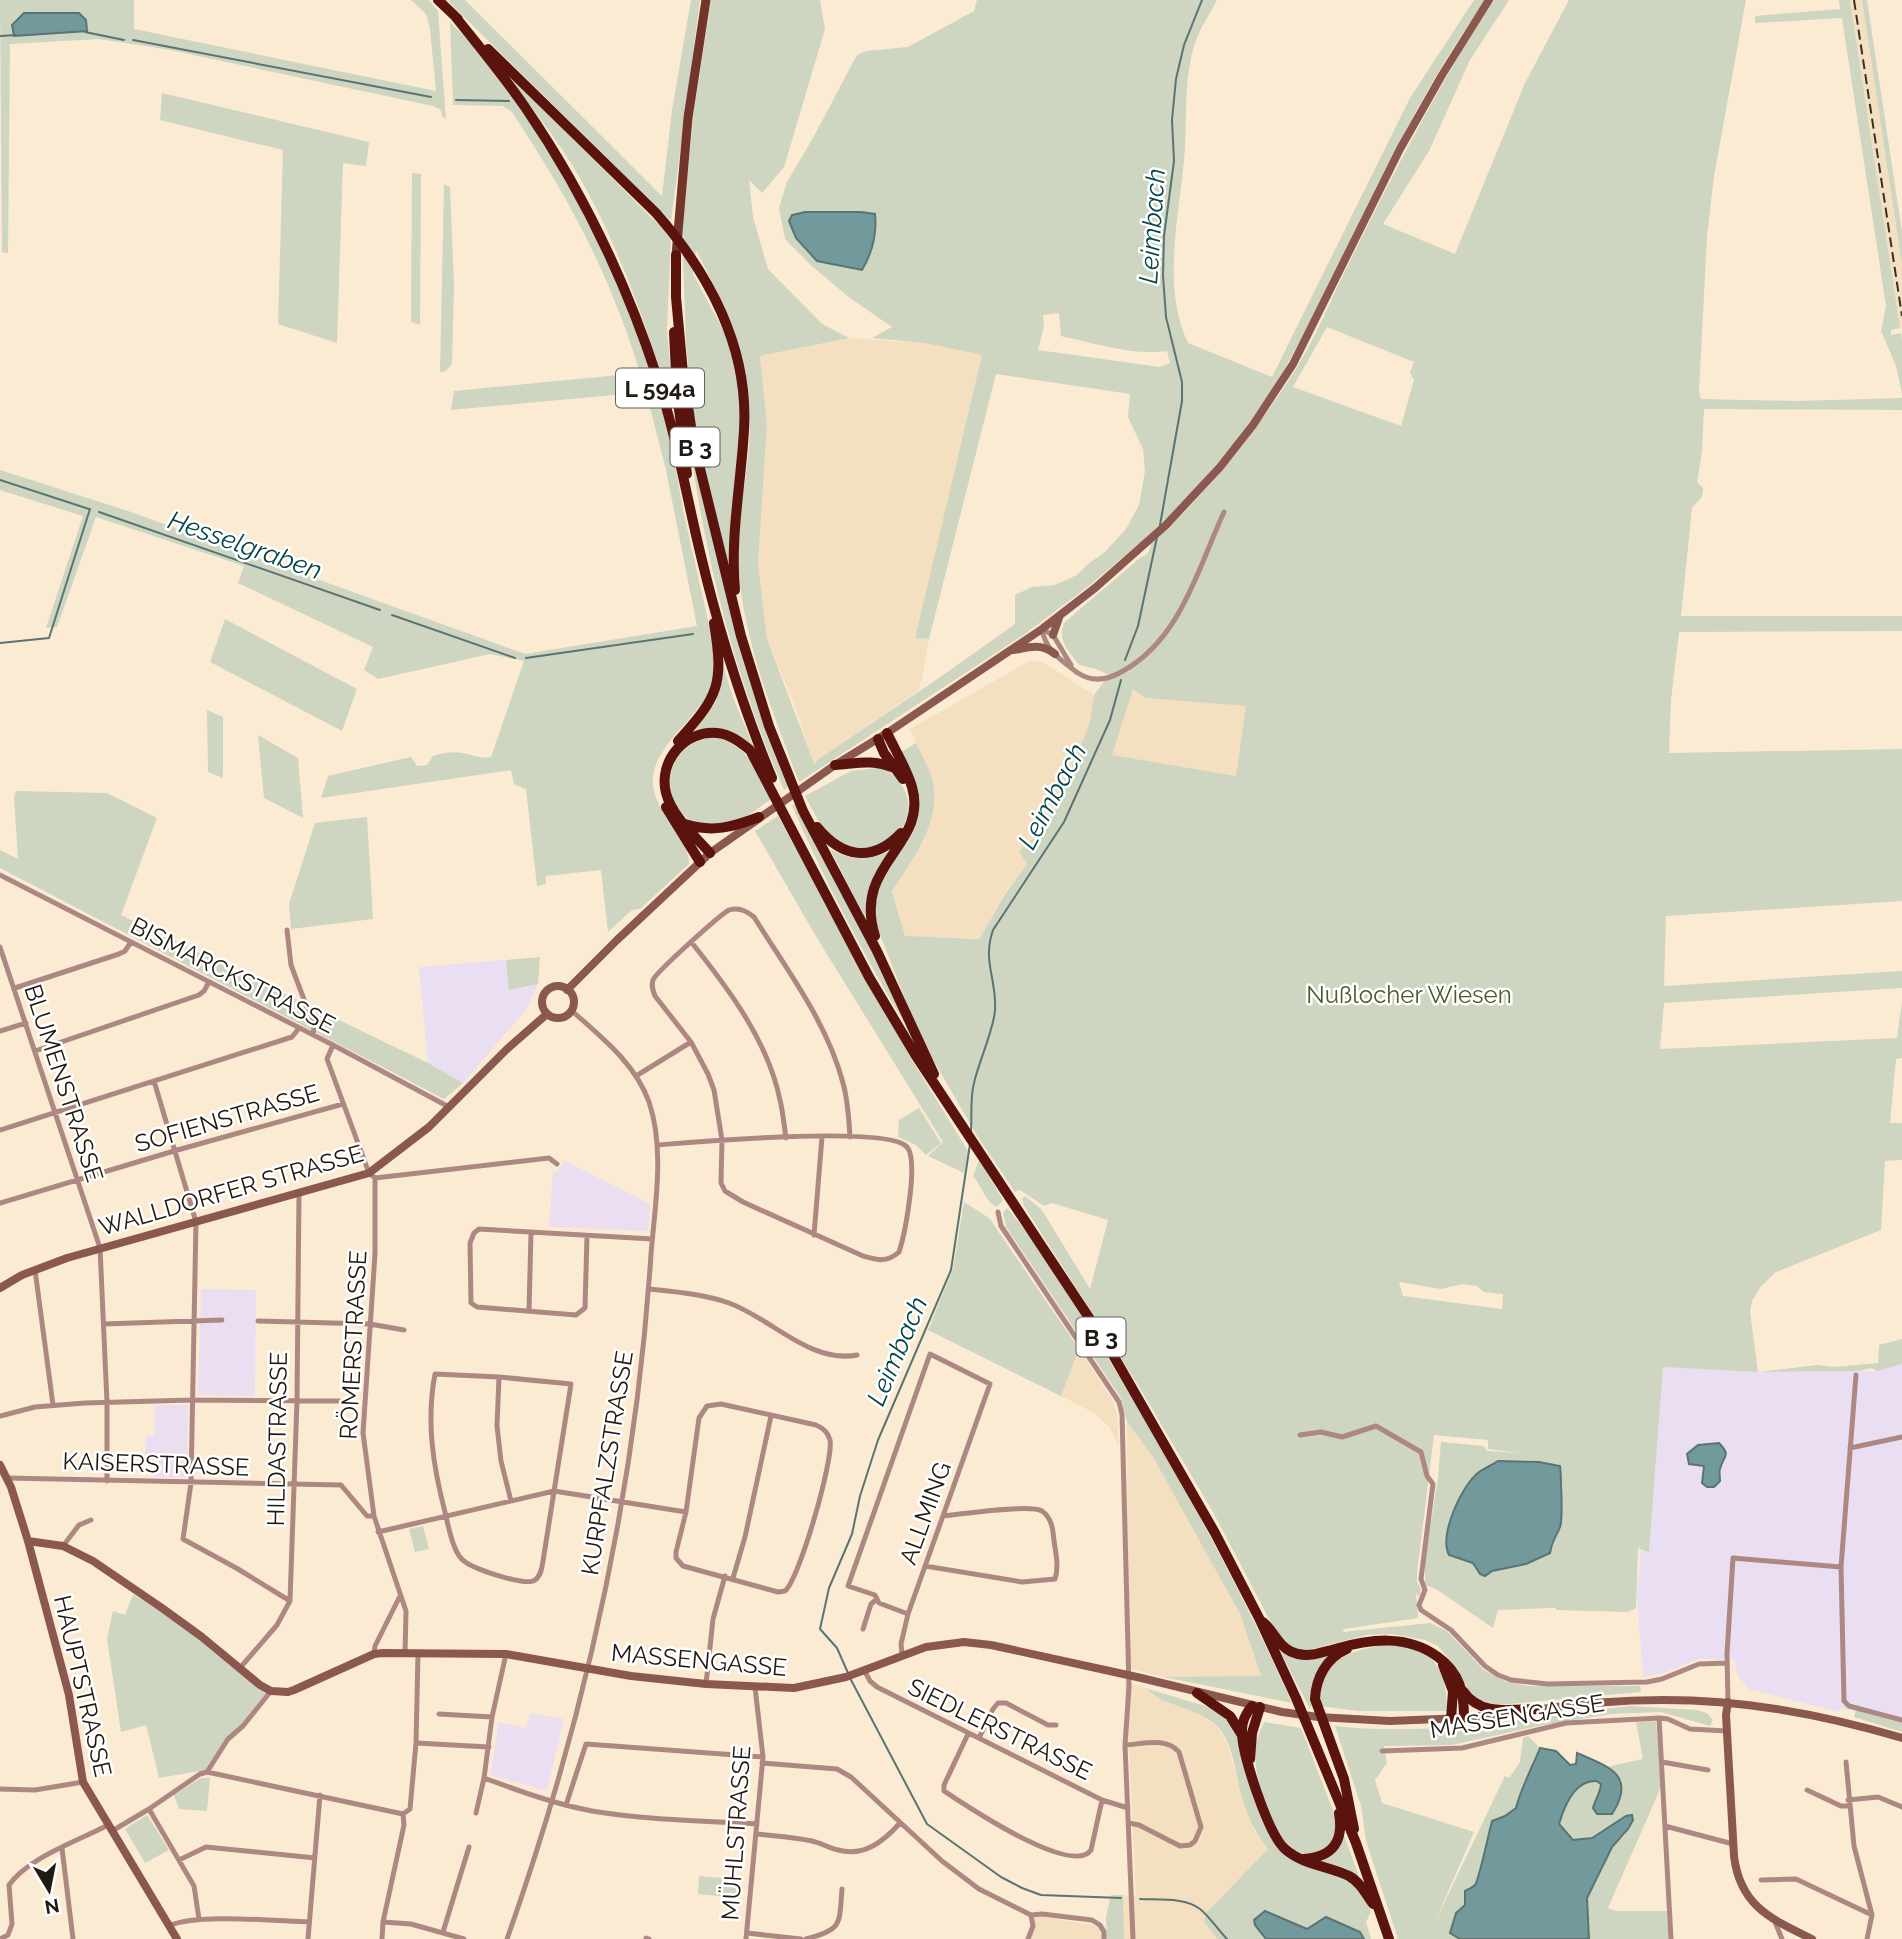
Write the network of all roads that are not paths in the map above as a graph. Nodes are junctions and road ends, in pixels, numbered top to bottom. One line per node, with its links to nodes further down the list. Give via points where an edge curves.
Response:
1 (439, 0): 4 (highway, L 594a)
2 (706, 0): 5 (main road, B 3, via 688,118)
3 (1489, 0): 9 (main road, via 1401,149 1293,364 1253,425 1166,525)
4 (454, 15): 7 (highway, L 594a, via 543,134 626,291 658,380); 12 (highway, L 594a, via 656,213 680,241 714,296 734,345 743,401 745,427 733,543)
5 (676, 255): 7 (highway, B 3, via 677,393); 12 (highway, B 3, via 689,415)
6 (1224, 512): 15 (street, via 1173,625 1146,657 1117,675 1094,679)
7 (699, 550): 8 (highway, B 3)
8 (708, 584): 23 (highway, B 3, via 744,705); 24 (highway, via 719,654 715,689 704,713 671,749 661,776 667,810)
9 (1060, 615): 10 (main road); 11 (main road)
10 (1042, 629): 11 (street); 13 (main road); 14 (street)
11 (1053, 635): 15 (street)
12 (741, 636): 19 (highway, B 3, via 769,726)
13 (1011, 650): 14 (main road, via 1037,646); 16 (main road)
14 (1055, 654): 15 (street)
15 (1075, 670)
16 (882, 736): 17 (main road); 18 (highway, via 884,753); 30 (highway, via 912,787 914,811 907,833 880,871 872,894)
17 (835, 765): 18 (highway, via 877,761); 20 (main road)
18 (895, 768): 19 (highway, via 908,790 909,814 901,834 879,851 852,853 839,848)
19 (803, 811): 30 (highway, B 3)
20 (762, 816): 21 (highway, via 716,830); 22 (main road)
21 (685, 824): 22 (highway); 23 (highway, via 666,794 670,759 698,735 725,734 750,750)
22 (710, 853): 24 (main road)
23 (806, 856): 45 (highway, B 3, via 869,977)
24 (700, 862): 33 (main road)
25 (0, 874): 27 (street, BISMARCKSTRASSE)
26 (287, 930): 39 (street, via 291,965 314,1026)
27 (131, 942): 31 (street, BISMARCKSTRASSE); 32 (street, via 119,954)
28 (692, 943): 40 (street, via 656,975 652,989); 51 (street, via 727,911 741,909 754,918 826,1037 844,1085); 52 (street, via 755,1034 780,1098)
29 (0, 947): 32 (street, BLUMENSTRASSE)
30 (877, 951): 45 (highway, B 3)
31 (209, 982): 37 (street, BISMARCKSTRASSE); 42 (street, via 199,995)
32 (15, 988): 36 (street, BLUMENSTRASSE)
33 (567, 990): 34 (main road, via 573,998); 35 (main road, via 555,987 545,993 542,1002)
34 (571, 1010): 35 (main road, via 560,1018); 43 (street, KURPFALZSTRASSE)
35 (547, 1014): 47 (main road, WALLDORFER STRASSE)
36 (26, 1023): 38 (street); 42 (street, BLUMENSTRASSE)
37 (299, 1028): 39 (street, BISMARCKSTRASSE); 44 (street, via 292,1037)
38 (0, 1031)
39 (313, 1035): 41 (street, BISMARCKSTRASSE)
40 (691, 1042): 43 (street); 53 (street, via 714,1090)
41 (333, 1045): 46 (street, RÖMERSTRASSE, via 327,1059); 47 (street, BISMARCKSTRASSE)
42 (35, 1051): 48 (street, BLUMENSTRASSE)
43 (636, 1076): 54 (street, KURPFALZSTRASSE, via 649,1102)
44 (154, 1081): 48 (street); 55 (street)
45 (948, 1102): 116 (highway, B 3, via 1109,1348)
46 (343, 1104): 55 (street, SOFIENSTRASSE); 57 (street, RÖMERSTRASSE)
47 (449, 1107): 57 (main road, WALLDORFER STRASSE)
48 (56, 1113): 49 (street); 58 (street, BLUMENSTRASSE)
49 (0, 1130)
50 (822, 1137): 51 (street); 52 (street); 64 (street)
51 (850, 1137): 64 (street, via 898,1141 910,1152 913,1161 901,1245 894,1256 880,1261)
52 (786, 1138): 53 (street)
53 (722, 1140): 54 (street); 64 (street, via 720,1174 726,1191)
54 (657, 1145): 66 (street, KURPFALZSTRASSE)
55 (174, 1151): 58 (street, SOFIENSTRASSE); 62 (street)
56 (557, 1164): 57 (street, via 549,1158)
57 (372, 1176): 59 (main road, WALLDORFER STRASSE); 77 (street, RÖMERSTRASSE, via 375,1254)
58 (78, 1179): 60 (street, SOFIENSTRASSE); 67 (street, BLUMENSTRASSE)
59 (299, 1194): 62 (main road, WALLDORFER STRASSE); 75 (street, HILDASTRASSE)
60 (0, 1203)
61 (998, 1212): 129 (street, via 1001,1227 1119,1402)
62 (196, 1222): 67 (main road, WALLDORFER STRASSE); 72 (street)
63 (531, 1232): 65 (street); 71 (street); 71 (street, via 479,1229 470,1243 471,1303)
64 (814, 1234)
65 (587, 1236): 66 (street); 71 (street, via 585,1308 576,1315)
66 (652, 1239): 70 (street, KURPFALZSTRASSE)
67 (100, 1248): 68 (main road, WALLDORFER STRASSE); 76 (street, BLUMENSTRASSE)
68 (35, 1269): 69 (main road, WALLDORFER STRASSE); 86 (street)
69 (0, 1288)
70 (649, 1289): 79 (street, via 729,1303 808,1347 842,1357); 98 (street, KURPFALZSTRASSE)
71 (529, 1311)
72 (195, 1320): 73 (street); 76 (street); 82 (street)
73 (222, 1320)
74 (258, 1321): 75 (street)
75 (296, 1322): 77 (street); 83 (street, HILDASTRASSE)
76 (104, 1324): 85 (street, BLUMENSTRASSE)
77 (370, 1324): 78 (street); 101 (street, RÖMERSTRASSE, via 363,1433)
78 (404, 1330)
79 (857, 1355)
80 (1856, 1375): 91 (street)
81 (499, 1377): 97 (street, via 571,1384); 99 (street, via 497,1426); 102 (street, via 435,1374 431,1442)
82 (193, 1399): 83 (street); 85 (street); 95 (street)
83 (297, 1401): 84 (street); 96 (street, HILDASTRASSE)
84 (340, 1401)
85 (107, 1402): 86 (street); 94 (street, BLUMENSTRASSE)
86 (53, 1405): 87 (street)
87 (0, 1416)
88 (771, 1416): 100 (street, via 721,1404 703,1410); 111 (street); 111 (street, via 816,1425 828,1434 831,1447 822,1487 789,1587 778,1592)
89 (1300, 1436): 125 (street, via 1321,1432 1342,1437 1376,1426 1421,1452 1433,1484 1421,1579 1425,1590 1419,1605 1498,1675 1528,1683 1647,1682 1699,1664)
90 (1902, 1437): 91 (street)
91 (1850, 1448): 109 (street)
92 (0, 1465): 93 (main road, HAUPTSTRASSE)
93 (7, 1478): 94 (street, KAISERSTRASSE); 106 (main road, HAUPTSTRASSE)
94 (107, 1481): 95 (street, KAISERSTRASSE)
95 (191, 1483): 96 (street, KAISERSTRASSE); 114 (street, via 183,1539)
96 (293, 1483): 101 (street, KAISERSTRASSE, via 341,1485 368,1516); 114 (street, HILDASTRASSE)
97 (554, 1491): 98 (street); 99 (street); 102 (street, via 540,1573 528,1583 465,1563 455,1548)
98 (621, 1500): 100 (street); 127 (street, KURPFALZSTRASSE)
99 (511, 1501): 102 (street)
100 (686, 1512): 110 (street, via 676,1558 683,1566)
101 (374, 1516): 105 (street, RÖMERSTRASSE)
102 (446, 1516): 105 (street)
103 (943, 1516): 108 (street, ALLMING); 108 (street, via 1039,1510 1052,1527 1058,1571 1055,1579 1021,1582); 113 (street, ALLMING, via 990,1384 930,1354 848,1586)
104 (91, 1520): 107 (street, via 79,1525)
105 (378, 1532): 112 (street, RÖMERSTRASSE)
106 (28, 1541): 107 (main road); 161 (main road, HAUPTSTRASSE, via 69,1695)
107 (63, 1546): 126 (main road, via 162,1608)
108 (925, 1566): 115 (street, ALLMING)
109 (1841, 1567): 125 (street, via 1733,1558); 143 (street, via 1844,1701)
110 (724, 1576): 111 (street); 130 (street)
111 (733, 1578)
112 (400, 1596): 119 (street, RÖMERSTRASSE, via 406,1611); 121 (street)
113 (877, 1599): 115 (street); 117 (street)
114 (290, 1601): 126 (street, HILDASTRASSE, via 277,1625)
115 (908, 1615): 123 (street, ALLMING)
116 (1259, 1618): 118 (highway, via 1280,1645 1297,1654 1311,1656); 162 (highway, B 3)
117 (863, 1629)
118 (1360, 1643): 124 (highway, via 1401,1641); 181 (highway, via 1332,1658 1318,1679 1315,1699 1344,1779)
119 (405, 1653): 120 (main road, MASSENGASSE); 121 (main road, MASSENGASSE)
120 (418, 1653): 122 (main road, MASSENGASSE); 150 (street)
121 (374, 1654): 132 (main road, MASSENGASSE, via 294,1690)
122 (506, 1654): 127 (main road, MASSENGASSE); 139 (street)
123 (902, 1654): 128 (main road, MASSENGASSE); 129 (main road, MASSENGASSE, via 964,1642)
124 (1439, 1658): 133 (highway, via 1449,1665); 142 (highway, via 1453,1691)
125 (1727, 1663): 135 (street)
126 (240, 1668): 132 (main road)
127 (589, 1670): 130 (main road, MASSENGASSE); 167 (street, KURPFALZSTRASSE)
128 (864, 1670): 131 (main road, MASSENGASSE, via 808,1686); 146 (street, SIEDLERSTRASSE, via 877,1687)
129 (1129, 1675): 134 (main road, MASSENGASSE); 151 (street)
130 (706, 1684): 131 (main road, MASSENGASSE)
131 (755, 1687): 154 (street, MÜHLSTRASSE)
132 (271, 1691): 159 (street, via 228,1739)
133 (1463, 1691): 137 (highway, via 1477,1706 1488,1709); 140 (highway)
134 (1197, 1693): 136 (main road, MASSENGASSE); 147 (highway, via 1230,1716)
135 (1728, 1702): 137 (main road, via 1648,1698); 145 (main road); 149 (main road, via 1813,1714)
136 (1256, 1707): 142 (main road, MASSENGASSE, via 1343,1719); 147 (highway, via 1244,1718); 157 (highway)
137 (1539, 1709): 140 (main road)
138 (439, 1714): 139 (street)
139 (492, 1717): 152 (street)
140 (1464, 1718): 142 (main road)
141 (1659, 1718): 145 (street, via 1690,1729); 153 (street, MASSENGASSE, via 1566,1723 1462,1748); 155 (street)
142 (1451, 1719)
143 (1902, 1720)
144 (1056, 1726): 148 (street, via 998,1703)
145 (1727, 1731): 182 (main road)
146 (968, 1734): 148 (street, SIEDLERSTRASSE); 166 (street, via 944,1791 1021,1838 1068,1854 1087,1855)
147 (1242, 1736): 157 (highway)
148 (979, 1738): 166 (street, SIEDLERSTRASSE)
149 (1902, 1738)
150 (416, 1743): 152 (street); 174 (street, via 410,1809)
151 (1125, 1745): 171 (street); 176 (street, via 1174,1745 1201,1827 1195,1841 1185,1847)
152 (489, 1747): 160 (street)
153 (1382, 1751)
154 (762, 1760): 169 (street, via 586,1744); 175 (street, via 837,1769); 177 (street, MÜHLSTRASSE)
155 (1662, 1762): 158 (street); 178 (street)
156 (1846, 1762): 168 (street)
157 (1250, 1766): 186 (highway, via 1272,1831 1283,1848)
158 (1708, 1770)
159 (207, 1772): 165 (street); 172 (street)
160 (484, 1779): 167 (street); 173 (street)
161 (83, 1782): 163 (street, via 35,1790); 179 (main road, HAUPTSTRASSE)
162 (1334, 1788): 181 (highway, B 3); 186 (highway, via 1339,1837 1324,1856)
163 (0, 1789)
164 (1807, 1790): 168 (street, via 1841,1806)
165 (320, 1795): 174 (street); 185 (street)
166 (1102, 1800): 171 (street, SIEDLERSTRASSE)
167 (551, 1801): 169 (street); 208 (street, KURPFALZSTRASSE)
168 (1848, 1803): 170 (street, via 1878,1797); 191 (street)
169 (566, 1805): 177 (street, via 634,1816)
170 (1902, 1807)
171 (1128, 1808): 176 (street)
172 (149, 1809): 179 (street); 187 (street)
173 (476, 1813)
174 (403, 1814): 195 (street)
175 (900, 1823): 180 (street, via 876,1845 856,1852); 190 (street, via 979,1889)
176 (1129, 1823): 212 (street)
177 (757, 1824): 180 (street, MÜHLSTRASSE)
178 (1665, 1826): 182 (street); 214 (street)
179 (110, 1828): 184 (street); 197 (main road, HAUPTSTRASSE)
180 (757, 1835): 199 (street, MÜHLSTRASSE)
181 (1356, 1843): 192 (highway, B 3)
182 (1733, 1844): 196 (main road, via 1742,1886)
183 (469, 1847): 198 (street)
184 (62, 1848): 201 (street, via 27,1868 9,1885); 203 (street)
185 (315, 1858): 187 (street, via 206,1847); 194 (street)
186 (1301, 1859): 192 (highway, via 1349,1877 1364,1889)
187 (179, 1860): 193 (street, via 194,1886)
188 (1760, 1880): 191 (street, via 1796,1879)
189 (842, 1889): 209 (street, via 839,1921 831,1932)
190 (1031, 1914): 210 (street); 211 (street, via 1092,1920 1100,1925)
191 (1872, 1915): 217 (street)
192 (1381, 1916): 213 (highway, B 3)
193 (200, 1919): 194 (street); 197 (street)
194 (309, 1922): 205 (street)
195 (383, 1922): 198 (street); 206 (street)
196 (1775, 1922): 200 (main road); 215 (street)
197 (169, 1926): 204 (main road, HAUPTSTRASSE)
198 (443, 1932): 207 (street)
199 (746, 1936): 209 (street)
200 (1799, 1936): 216 (main road)
201 (10, 1937): 202 (street)
202 (0, 1939)
203 (73, 1939)
204 (177, 1939)
205 (308, 1939)
206 (382, 1939)
207 (464, 1939)
208 (507, 1939)
209 (803, 1939)
210 (1028, 1939)
211 (1104, 1939)
212 (1133, 1939)
213 (1389, 1939)
214 (1671, 1939)
215 (1782, 1939)
216 (1812, 1939)
217 (1867, 1939)

